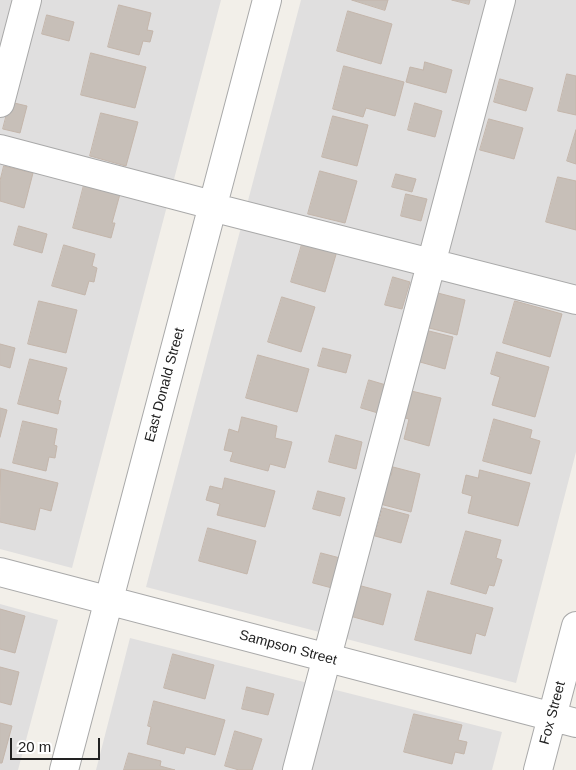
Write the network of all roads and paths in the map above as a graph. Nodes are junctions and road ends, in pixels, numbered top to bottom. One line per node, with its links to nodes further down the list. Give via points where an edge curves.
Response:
1 (27, 0): 4 (street)
2 (267, 0): 6 (street, East Donald Street)
3 (500, 0): 7 (street)
4 (0, 103)
5 (0, 149): 6 (street)
6 (213, 206): 7 (street); 10 (street, East Donald Street)
7 (432, 263): 8 (street); 12 (street)
8 (576, 300)
9 (0, 572): 10 (street, Sampson Street)
10 (108, 602): 12 (street, Sampson Street); 14 (street, East Donald Street)
11 (576, 626): 13 (street, Fox Street)
12 (328, 659): 13 (street, Sampson Street); 15 (street)
13 (564, 720): 16 (street, Fox Street)
14 (64, 770)
15 (298, 770)
16 (538, 770)

